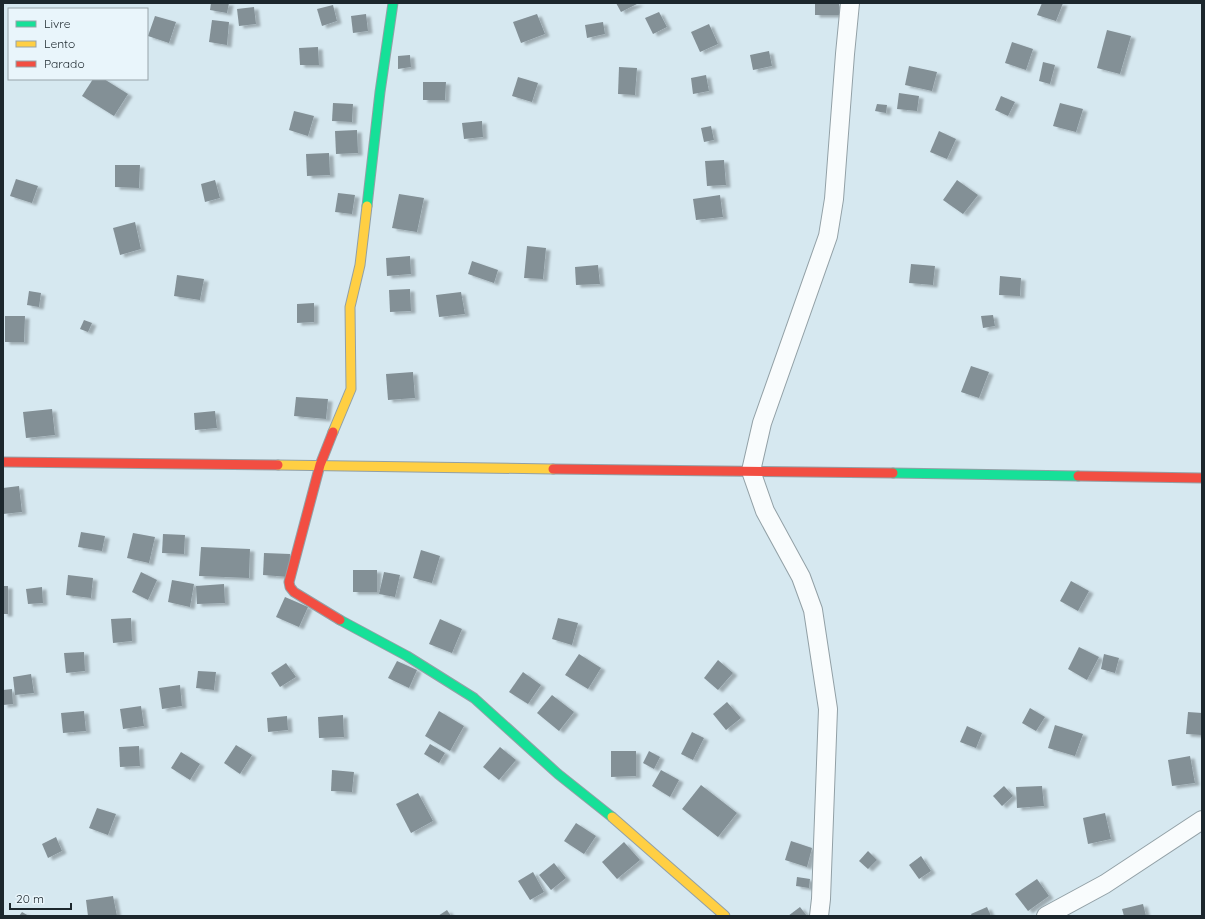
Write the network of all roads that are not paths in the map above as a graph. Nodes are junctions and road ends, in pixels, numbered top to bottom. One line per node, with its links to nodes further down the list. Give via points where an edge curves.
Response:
1 (393, 3): 4 (street, via 360,265 350,307 351,389)
2 (850, 3): 5 (street, via 834,199 828,236 762,423)
3 (3, 462): 4 (street)
4 (320, 465): 5 (street); 8 (street, via 289,582 294,592 407,656 474,698 558,774 615,819)
5 (751, 471): 6 (street); 9 (street, via 765,511 801,577 813,610 828,709)
6 (1202, 478)
7 (1202, 820): 10 (street, via 1105,884)
8 (726, 916)
9 (819, 916)
10 (1046, 916)

